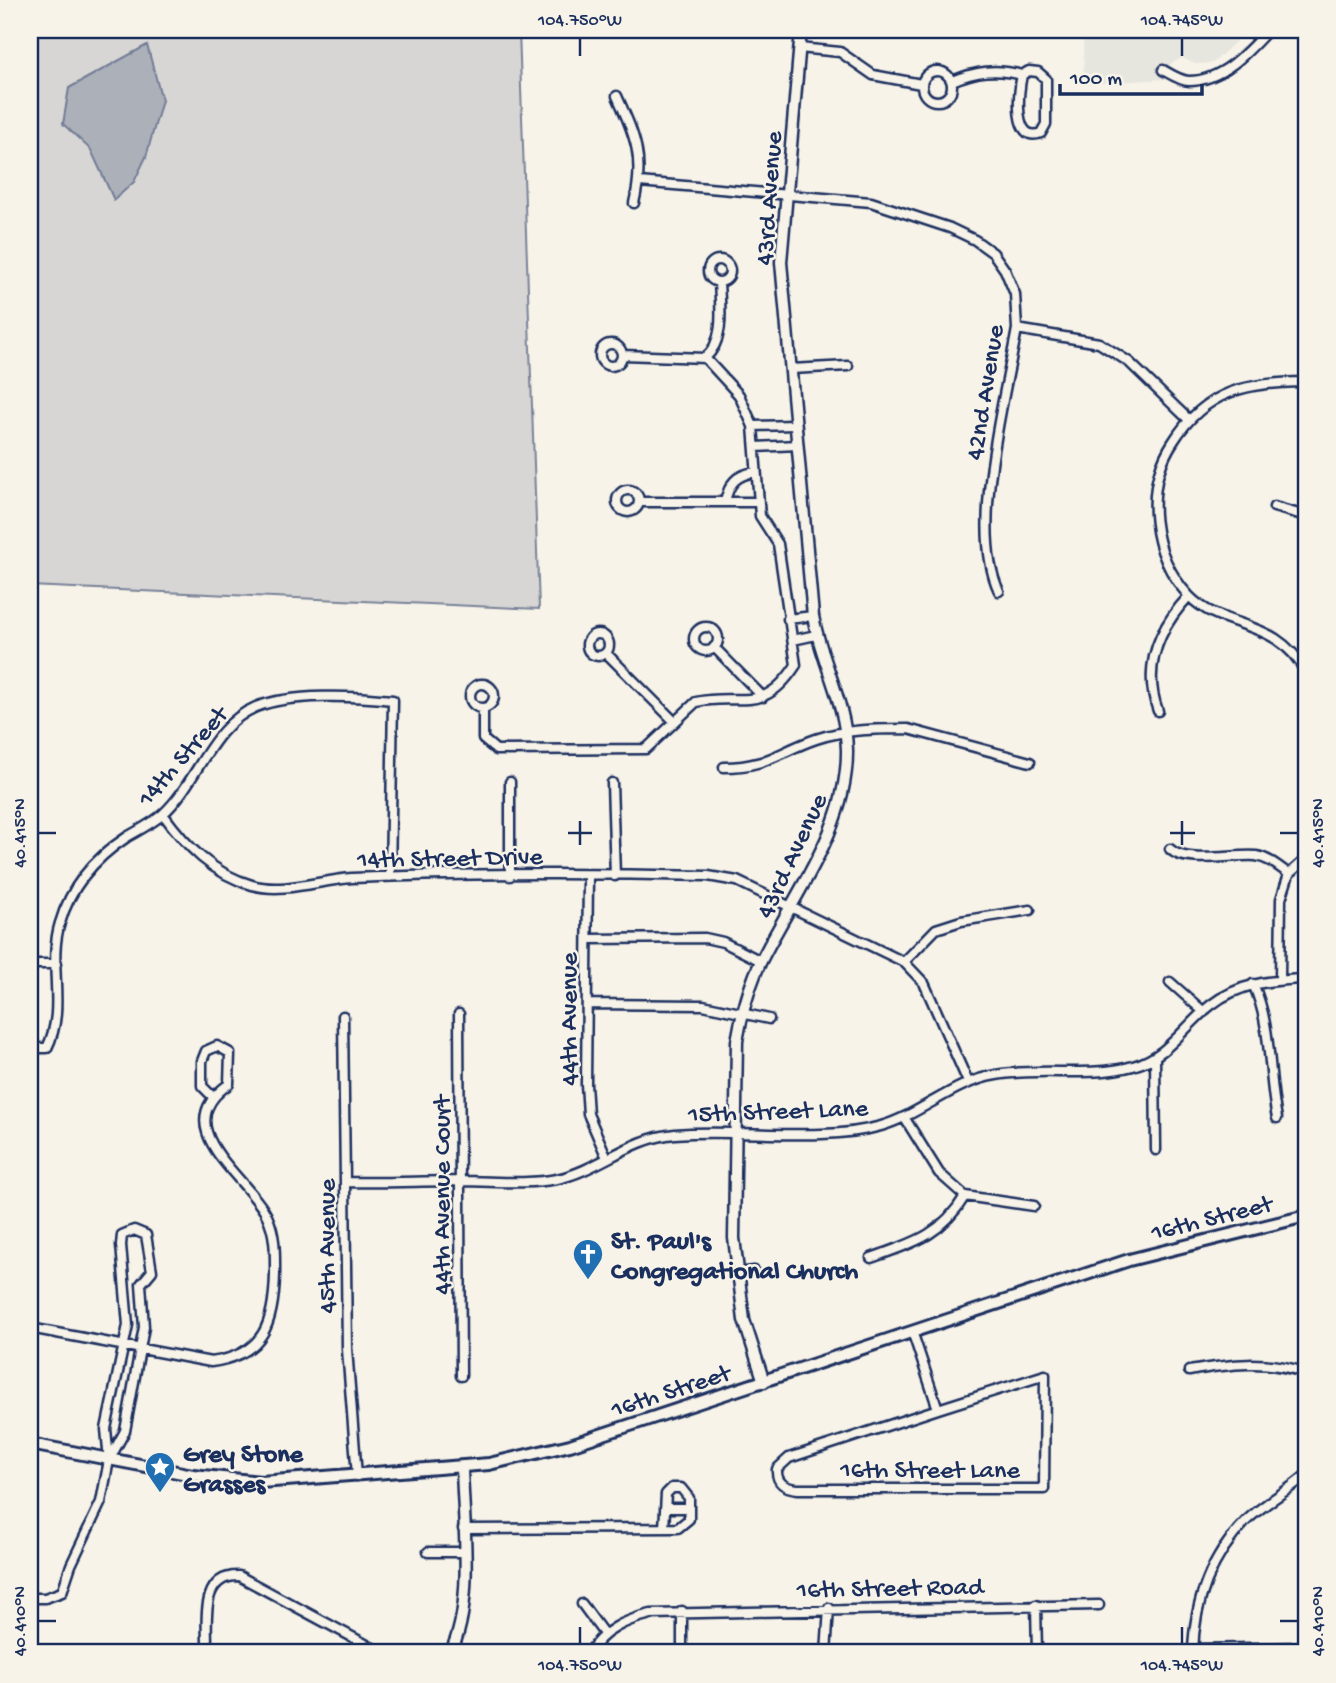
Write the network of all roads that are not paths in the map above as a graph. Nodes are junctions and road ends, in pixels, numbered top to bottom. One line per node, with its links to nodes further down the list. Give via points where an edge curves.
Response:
1 (801, 30): 5 (street, 43rd Avenue)
2 (1268, 30): 6 (street, via 1238,60 1206,78 1187,81)
3 (1294, 30): 4 (street)
4 (1306, 37)
5 (799, 48): 9 (street, via 840,52 873,75); 12 (street, 43rd Avenue)
6 (1163, 71)
7 (1022, 75): 7 (street, via 1021,125 1028,135 1037,135 1046,124 1045,79 1038,72); 8 (street, via 987,71)
8 (951, 81): 9 (street, via 936,70); 9 (street, via 949,95 940,100 926,97)
9 (921, 83)
10 (617, 96): 11 (street, via 638,149)
11 (639, 182): 12 (street, 42nd Avenue); 13 (street)
12 (787, 194): 15 (street, 42nd Avenue, via 887,205 975,240 993,253 1005,270 1015,293); 19 (street, 43rd Avenue, via 781,262)
13 (634, 202)
14 (719, 282): 17 (street, via 719,336 714,351)
15 (1017, 329): 21 (street, via 1099,343 1129,362); 32 (street, 42nd Avenue, via 991,479 990,565)
16 (622, 355): 17 (street)
17 (705, 358): 23 (street, via 739,395)
18 (848, 366): 19 (street)
19 (791, 369): 22 (street, 43rd Avenue)
20 (1306, 382): 21 (street, via 1248,387 1208,403)
21 (1187, 418): 33 (street, via 1159,469 1155,519 1160,544)
22 (796, 425): 23 (street); 24 (street, 43rd Avenue)
23 (753, 426): 25 (street)
24 (797, 445): 25 (street); 34 (street, 43rd Avenue)
25 (755, 447): 26 (street)
26 (755, 472): 28 (street, via 735,478); 29 (street)
27 (639, 502): 28 (street)
28 (725, 502): 29 (street)
29 (758, 502): 35 (street, via 760,516 778,544)
30 (1274, 507): 31 (street)
31 (1306, 516)
32 (999, 591)
33 (1189, 596): 40 (street, via 1281,641); 43 (street, via 1170,616 1156,650 1154,700)
34 (813, 616): 35 (street); 36 (street, 43rd Avenue)
35 (788, 619): 37 (street)
36 (816, 635): 37 (street); 45 (street, 43rd Avenue)
37 (793, 640): 41 (street, via 796,665)
38 (714, 647): 41 (street)
39 (606, 653): 44 (street)
40 (1306, 673)
41 (763, 697): 44 (street, via 696,702)
42 (483, 708): 44 (street, via 483,739 496,750 646,749)
43 (1158, 711)
44 (675, 722)
45 (846, 733): 46 (street, via 908,729); 47 (street, via 819,738 756,766); 58 (street, 43rd Avenue, via 847,765 839,811)
46 (1030, 762)
47 (724, 767)
48 (510, 782): 54 (street)
49 (612, 783): 56 (street)
50 (163, 814): 57 (street, 14th Street Drive, via 197,855 219,872 254,886); 57 (street, 14th Street, via 218,737 254,708 277,701 393,700); 64 (street, 14th Street, via 115,845 86,872 59,924)
51 (1170, 849): 53 (street, via 1185,856 1256,856)
52 (1306, 859): 53 (street)
53 (1289, 874): 65 (street, via 1281,899)
54 (510, 876): 55 (street, 14th Street Drive); 57 (street, 14th Street Drive)
55 (588, 876): 56 (street, 14th Street Drive); 60 (street, 44th Avenue)
56 (615, 876): 58 (street, 14th Street Drive, via 708,876 737,881)
57 (390, 877)
58 (792, 906): 61 (street, 43rd Avenue); 62 (street, 14th Street Drive)
59 (1030, 910): 62 (street, via 961,920 936,929)
60 (588, 939): 61 (street, via 705,938); 69 (street, 44th Avenue)
61 (761, 961): 71 (street, 43rd Avenue)
62 (904, 962): 77 (street, 14th Street Drive, via 924,983)
63 (30, 964): 64 (street)
64 (56, 964): 75 (street, 14th Street, via 54,1032 47,1048)
65 (1280, 979): 66 (street, 15th Street Lane); 68 (street, 15th Street Lane)
66 (1306, 979)
67 (1170, 982): 70 (street)
68 (1253, 984): 70 (street, 15th Street Lane, via 1224,996); 80 (street, via 1265,1023)
69 (587, 1004): 71 (street, via 703,1005); 83 (street, 44th Avenue, via 589,1114)
70 (1203, 1012): 76 (street, 15th Street Lane)
71 (742, 1013): 74 (street); 81 (street, 43rd Avenue)
72 (459, 1014): 84 (street, 44th Avenue Court)
73 (342, 1016): 85 (street, 45th Avenue)
74 (769, 1019)
75 (30, 1048)
76 (1155, 1058): 77 (street, 15th Street Lane, via 1110,1071 998,1074); 82 (street)
77 (968, 1082): 79 (street, 15th Street Lane)
78 (212, 1096): 78 (street, via 229,1084 230,1053 217,1046 206,1051 202,1060 202,1086); 97 (street, via 207,1125 214,1149 265,1213 273,1230 274,1308 260,1339 237,1356 211,1362)
79 (904, 1117): 81 (street, 15th Street Lane, via 860,1130); 86 (street, via 939,1173)
80 (1277, 1118)
81 (734, 1133): 83 (street, 15th Street Lane, via 663,1135); 91 (street, 43rd Avenue)
82 (1156, 1150)
83 (607, 1158): 84 (street, 15th Street Lane, via 558,1179)
84 (459, 1181): 85 (street, 15th Street Lane); 100 (street, 44th Avenue Court)
85 (345, 1182): 107 (street, 45th Avenue, via 347,1349)
86 (965, 1196): 87 (street); 89 (street, via 932,1234)
87 (1034, 1206)
88 (1306, 1216): 95 (main road, 16th Street, via 1129,1261)
89 (871, 1258)
90 (754, 1271): 91 (street)
91 (737, 1273): 101 (street, 43rd Avenue, via 744,1320)
92 (141, 1284): 93 (street); 93 (street, via 152,1271 146,1235 134,1230 122,1235); 97 (street, via 144,1327)
93 (124, 1285): 96 (street)
94 (30, 1328): 96 (street)
95 (913, 1334): 101 (main road, 16th Street); 102 (street)
96 (126, 1347): 97 (street); 104 (street, via 106,1429)
97 (139, 1350): 104 (street, via 125,1431)
98 (1189, 1371): 99 (street, via 1246,1362)
99 (1306, 1373)
100 (461, 1376)
101 (764, 1382): 105 (main road, 16th Street, via 539,1455)
102 (938, 1409): 102 (street, 16th Street Lane, via 1045,1375 1044,1489 788,1489 779,1480 777,1469 789,1458)
103 (30, 1444): 104 (main road, 16th Street)
104 (109, 1460): 107 (main road, 16th Street, via 230,1481); 114 (street, via 100,1502 62,1592)
105 (462, 1467): 107 (main road, 16th Street); 111 (street)
106 (1306, 1475): 122 (street, via 1246,1521 1218,1555 1202,1589)
107 (357, 1476)
108 (665, 1508): 109 (street); 109 (street, via 666,1494 677,1488 688,1494); 110 (street)
109 (689, 1508): 110 (street, via 684,1527)
110 (664, 1528): 111 (street)
111 (464, 1530): 113 (street)
112 (428, 1552): 113 (street)
113 (464, 1552): 125 (street, via 461,1626)
114 (30, 1598)
115 (582, 1604): 120 (street)
116 (1036, 1605): 117 (street, 16th Street Road); 118 (street, 16th Street Road); 129 (street)
117 (1099, 1605)
118 (829, 1608): 119 (street, 16th Street Road); 128 (street)
119 (682, 1611): 120 (street, 16th Street Road, via 629,1619); 127 (street)
120 (604, 1634): 126 (street, 16th Street Road)
121 (1306, 1647): 122 (street)
122 (1193, 1651)
123 (207, 1653): 124 (street, via 208,1600 214,1582 239,1576)
124 (382, 1653)
125 (450, 1653)
126 (589, 1653)
127 (682, 1653)
128 (826, 1653)
129 (1037, 1653)

